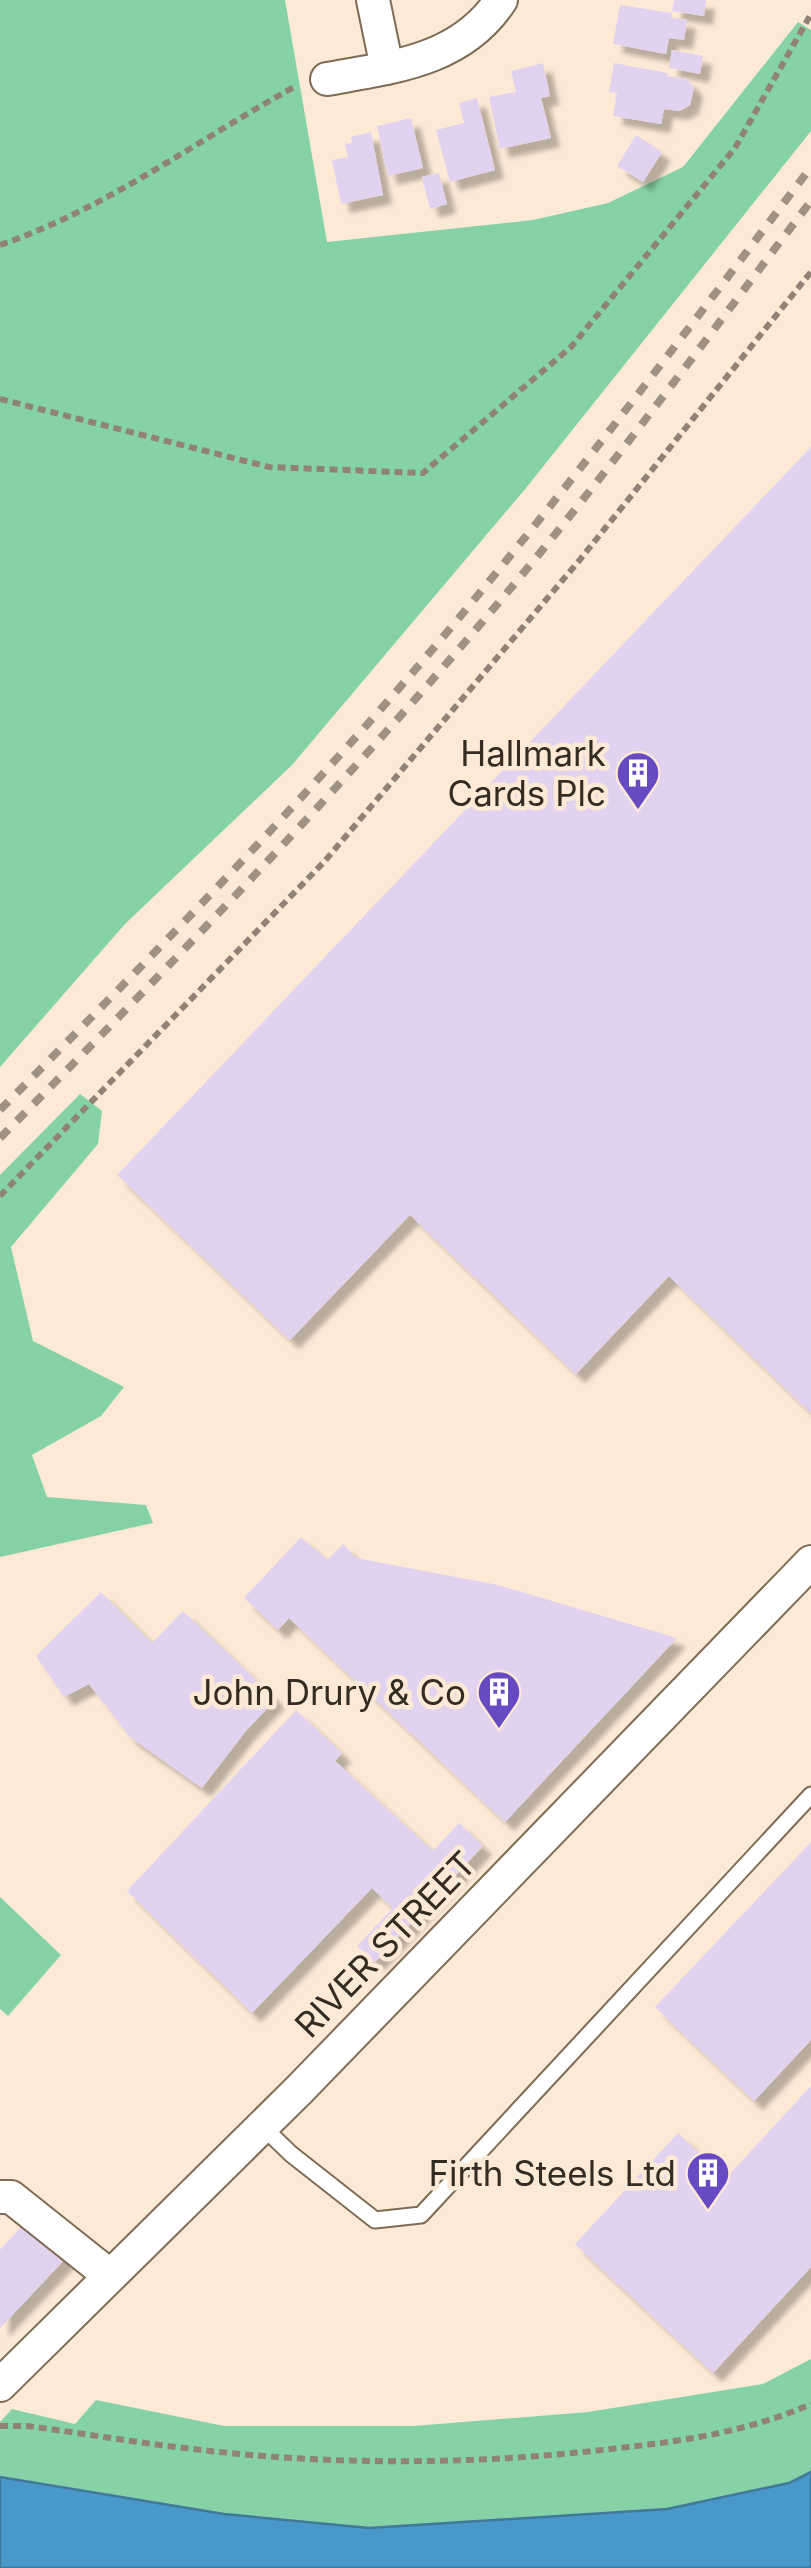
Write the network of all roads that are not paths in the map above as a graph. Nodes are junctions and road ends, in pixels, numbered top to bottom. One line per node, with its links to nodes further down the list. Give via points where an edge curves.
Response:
1 (372, 0): 3 (street)
2 (501, 0): 3 (street, via 458,44)
3 (388, 68): 4 (street)
4 (326, 79)
5 (811, 1562): 7 (street, RIVER STREET)
6 (811, 1796): 7 (lane, via 421,2215 375,2220)
7 (262, 2126): 9 (street, RIVER STREET)
8 (0, 2196): 9 (street, via 11,2196)
9 (109, 2275): 10 (street, RIVER STREET)
10 (5, 2380)

